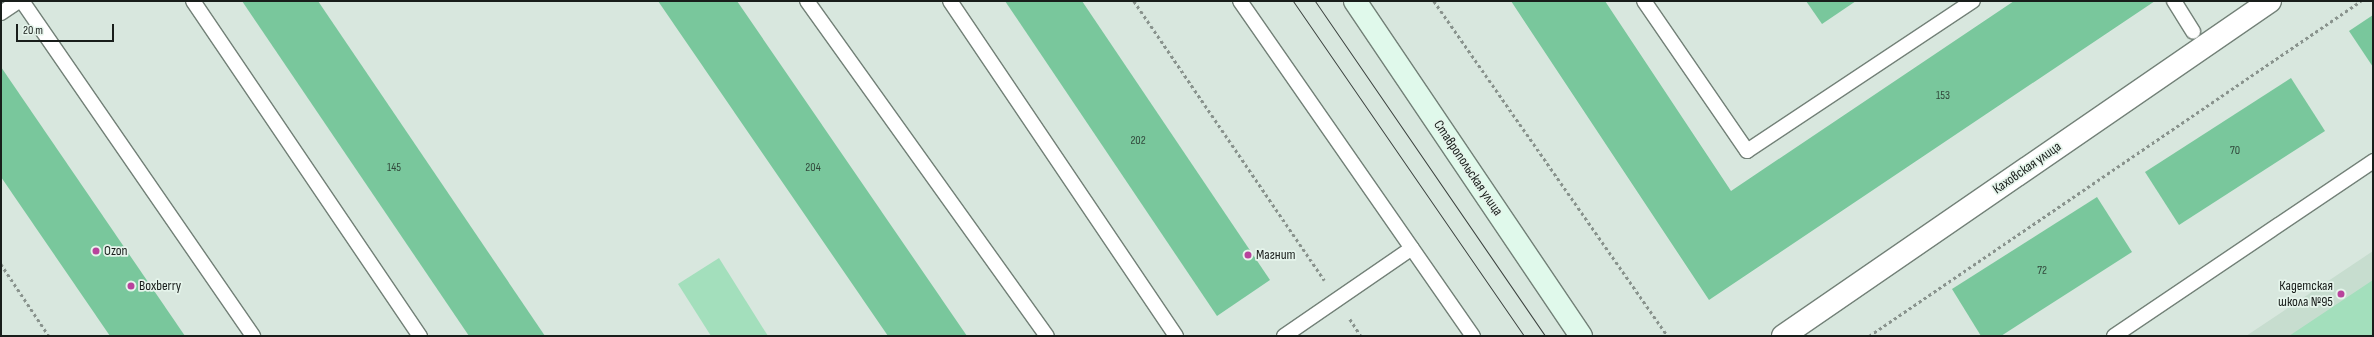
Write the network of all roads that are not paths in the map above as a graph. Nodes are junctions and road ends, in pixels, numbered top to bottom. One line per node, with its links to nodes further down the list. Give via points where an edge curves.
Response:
1 (20, 1): 11 (lane); 15 (lane)
2 (194, 1): 16 (lane)
3 (807, 1): 17 (lane)
4 (950, 1): 18 (lane)
5 (1240, 1): 14 (lane)
6 (1355, 1): 21 (street, Ставропольская улица)
7 (1644, 1): 8 (lane, via 1747,151)
8 (1973, 1)
9 (2174, 1): 12 (lane)
10 (2270, 1): 22 (street, Каховская улица)
11 (1, 13)
12 (2193, 31)
13 (2373, 161): 23 (lane)
14 (1412, 248): 19 (lane); 20 (lane)
15 (253, 336)
16 (420, 336)
17 (1047, 336)
18 (1176, 336)
19 (1284, 336)
20 (1474, 336)
21 (1581, 336)
22 (1783, 336)
23 (2114, 336)

